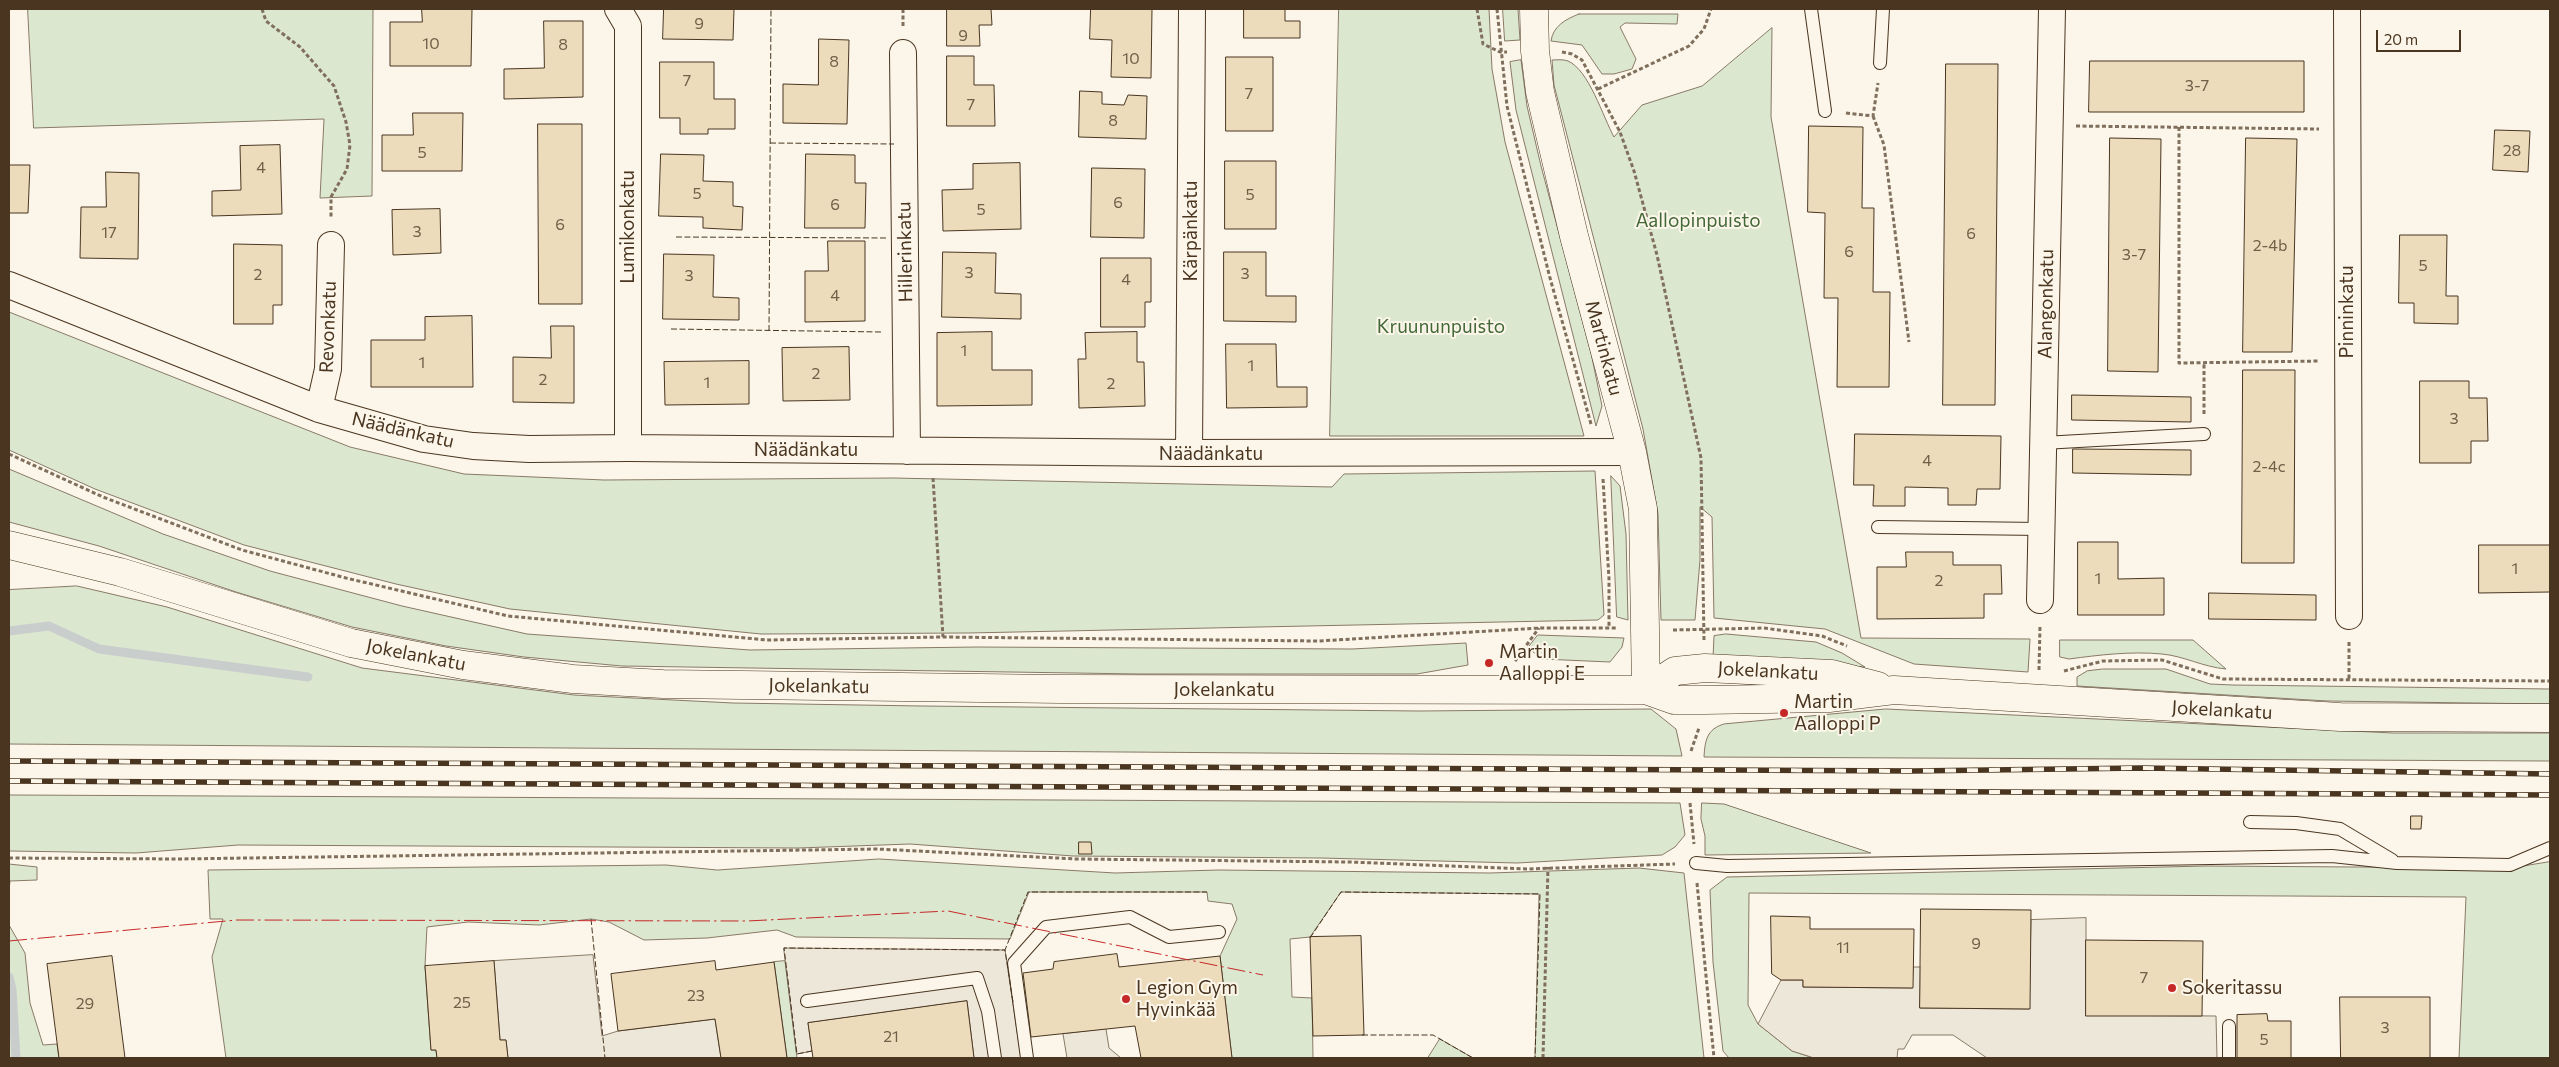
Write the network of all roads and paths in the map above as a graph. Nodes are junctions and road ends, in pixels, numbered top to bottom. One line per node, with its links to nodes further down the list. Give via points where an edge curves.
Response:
1 (262, 9): 22 (path, via 266,21 300,47 334,86 346,122 350,145 347,170 331,197)
2 (618, 9): 30 (street, Lumikonkatu, via 628,26)
3 (1192, 9): 35 (street, Kärpänkatu)
4 (1477, 9): 14 (path, via 1483,44)
5 (1497, 9): 14 (path)
6 (1534, 9): 33 (street, Martinkatu, via 1540,92 1574,236)
7 (1711, 9): 16 (path, via 1704,29 1690,46)
8 (1811, 9): 17 (lane)
9 (1883, 9): 15 (lane)
10 (2052, 9): 19 (street, Alangonkatu)
11 (2347, 9): 21 (street, Pinninkatu)
12 (1554, 50): 16 (path, via 1582,60)
13 (903, 52): 31 (street, Hillerinkatu)
14 (1500, 52): 32 (path, via 1514,136)
15 (1880, 64): 18 (path)
16 (1598, 89): 43 (path, via 1620,132 1634,171 1701,458 1704,627 1764,628 1822,636)
17 (1825, 111): 18 (path)
18 (1873, 116): 24 (path, via 1884,145)
19 (2050, 126): 20 (path); 29 (street, Alangonkatu)
20 (2179, 127): 21 (path); 26 (path, via 2179,363)
21 (2347, 129): 25 (street, Pinninkatu)
22 (331, 245): 27 (street, Revonkatu, via 328,369)
23 (9, 285): 27 (street, Näädänkatu)
24 (1909, 342)
25 (2348, 361): 26 (path); 40 (street, Pinninkatu)
26 (2204, 363): 28 (path)
27 (319, 409): 30 (street, Näädänkatu, via 424,439 473,446)
28 (2204, 434): 29 (lane)
29 (2043, 443): 37 (street, Alangonkatu)
30 (628, 448): 31 (street, Näädänkatu)
31 (919, 452): 35 (street, Näädänkatu); 42 (path)
32 (1599, 452): 33 (street, Näädänkatu); 35 (street, Näädänkatu); 41 (path, via 1609,579 1609,628)
33 (1632, 452): 49 (street, Martinkatu, via 1643,509)
34 (9, 454): 42 (path, via 103,497 242,550 508,616 767,640)
35 (1189, 454)
36 (1878, 527): 37 (lane)
37 (2042, 529): 39 (street, Alangonkatu)
38 (9, 545): 49 (street, Jokelankatu, via 120,572 351,643 463,665 573,679 663,684 1060,689)
39 (2040, 600): 45 (path)
40 (2348, 616): 47 (path)
41 (1540, 628): 42 (path, via 1318,641); 44 (path, via 1514,662)
42 (943, 637)
43 (1856, 650)
44 (1506, 662)
45 (2039, 672)
46 (2056, 674): 47 (path, via 2103,661 2162,660 2223,679)
47 (2349, 679): 48 (path)
48 (2550, 681)
49 (1646, 690): 50 (street, Jokelankatu, via 1675,671 1746,668 1832,674 1894,690 2340,717)
50 (2550, 718)
51 (1690, 803): 55 (path)
52 (2250, 822): 56 (lane, via 2296,823 2340,830)
53 (2550, 848): 56 (lane, via 2510,865)
54 (9, 858): 57 (path, via 179,859 877,849 1077,859)
55 (1696, 863): 56 (lane, via 1727,866 2332,856); 57 (path); 64 (path)
56 (2397, 863)
57 (1548, 867): 63 (path)
58 (1219, 932): 62 (lane, via 1169,937 1130,917 1046,927 1014,963)
59 (808, 1001): 61 (lane, via 977,978 988,1011)
60 (2229, 1026): 65 (lane)
61 (995, 1058)
62 (1027, 1058)
63 (1543, 1058)
64 (1714, 1058)
65 (2229, 1058)

